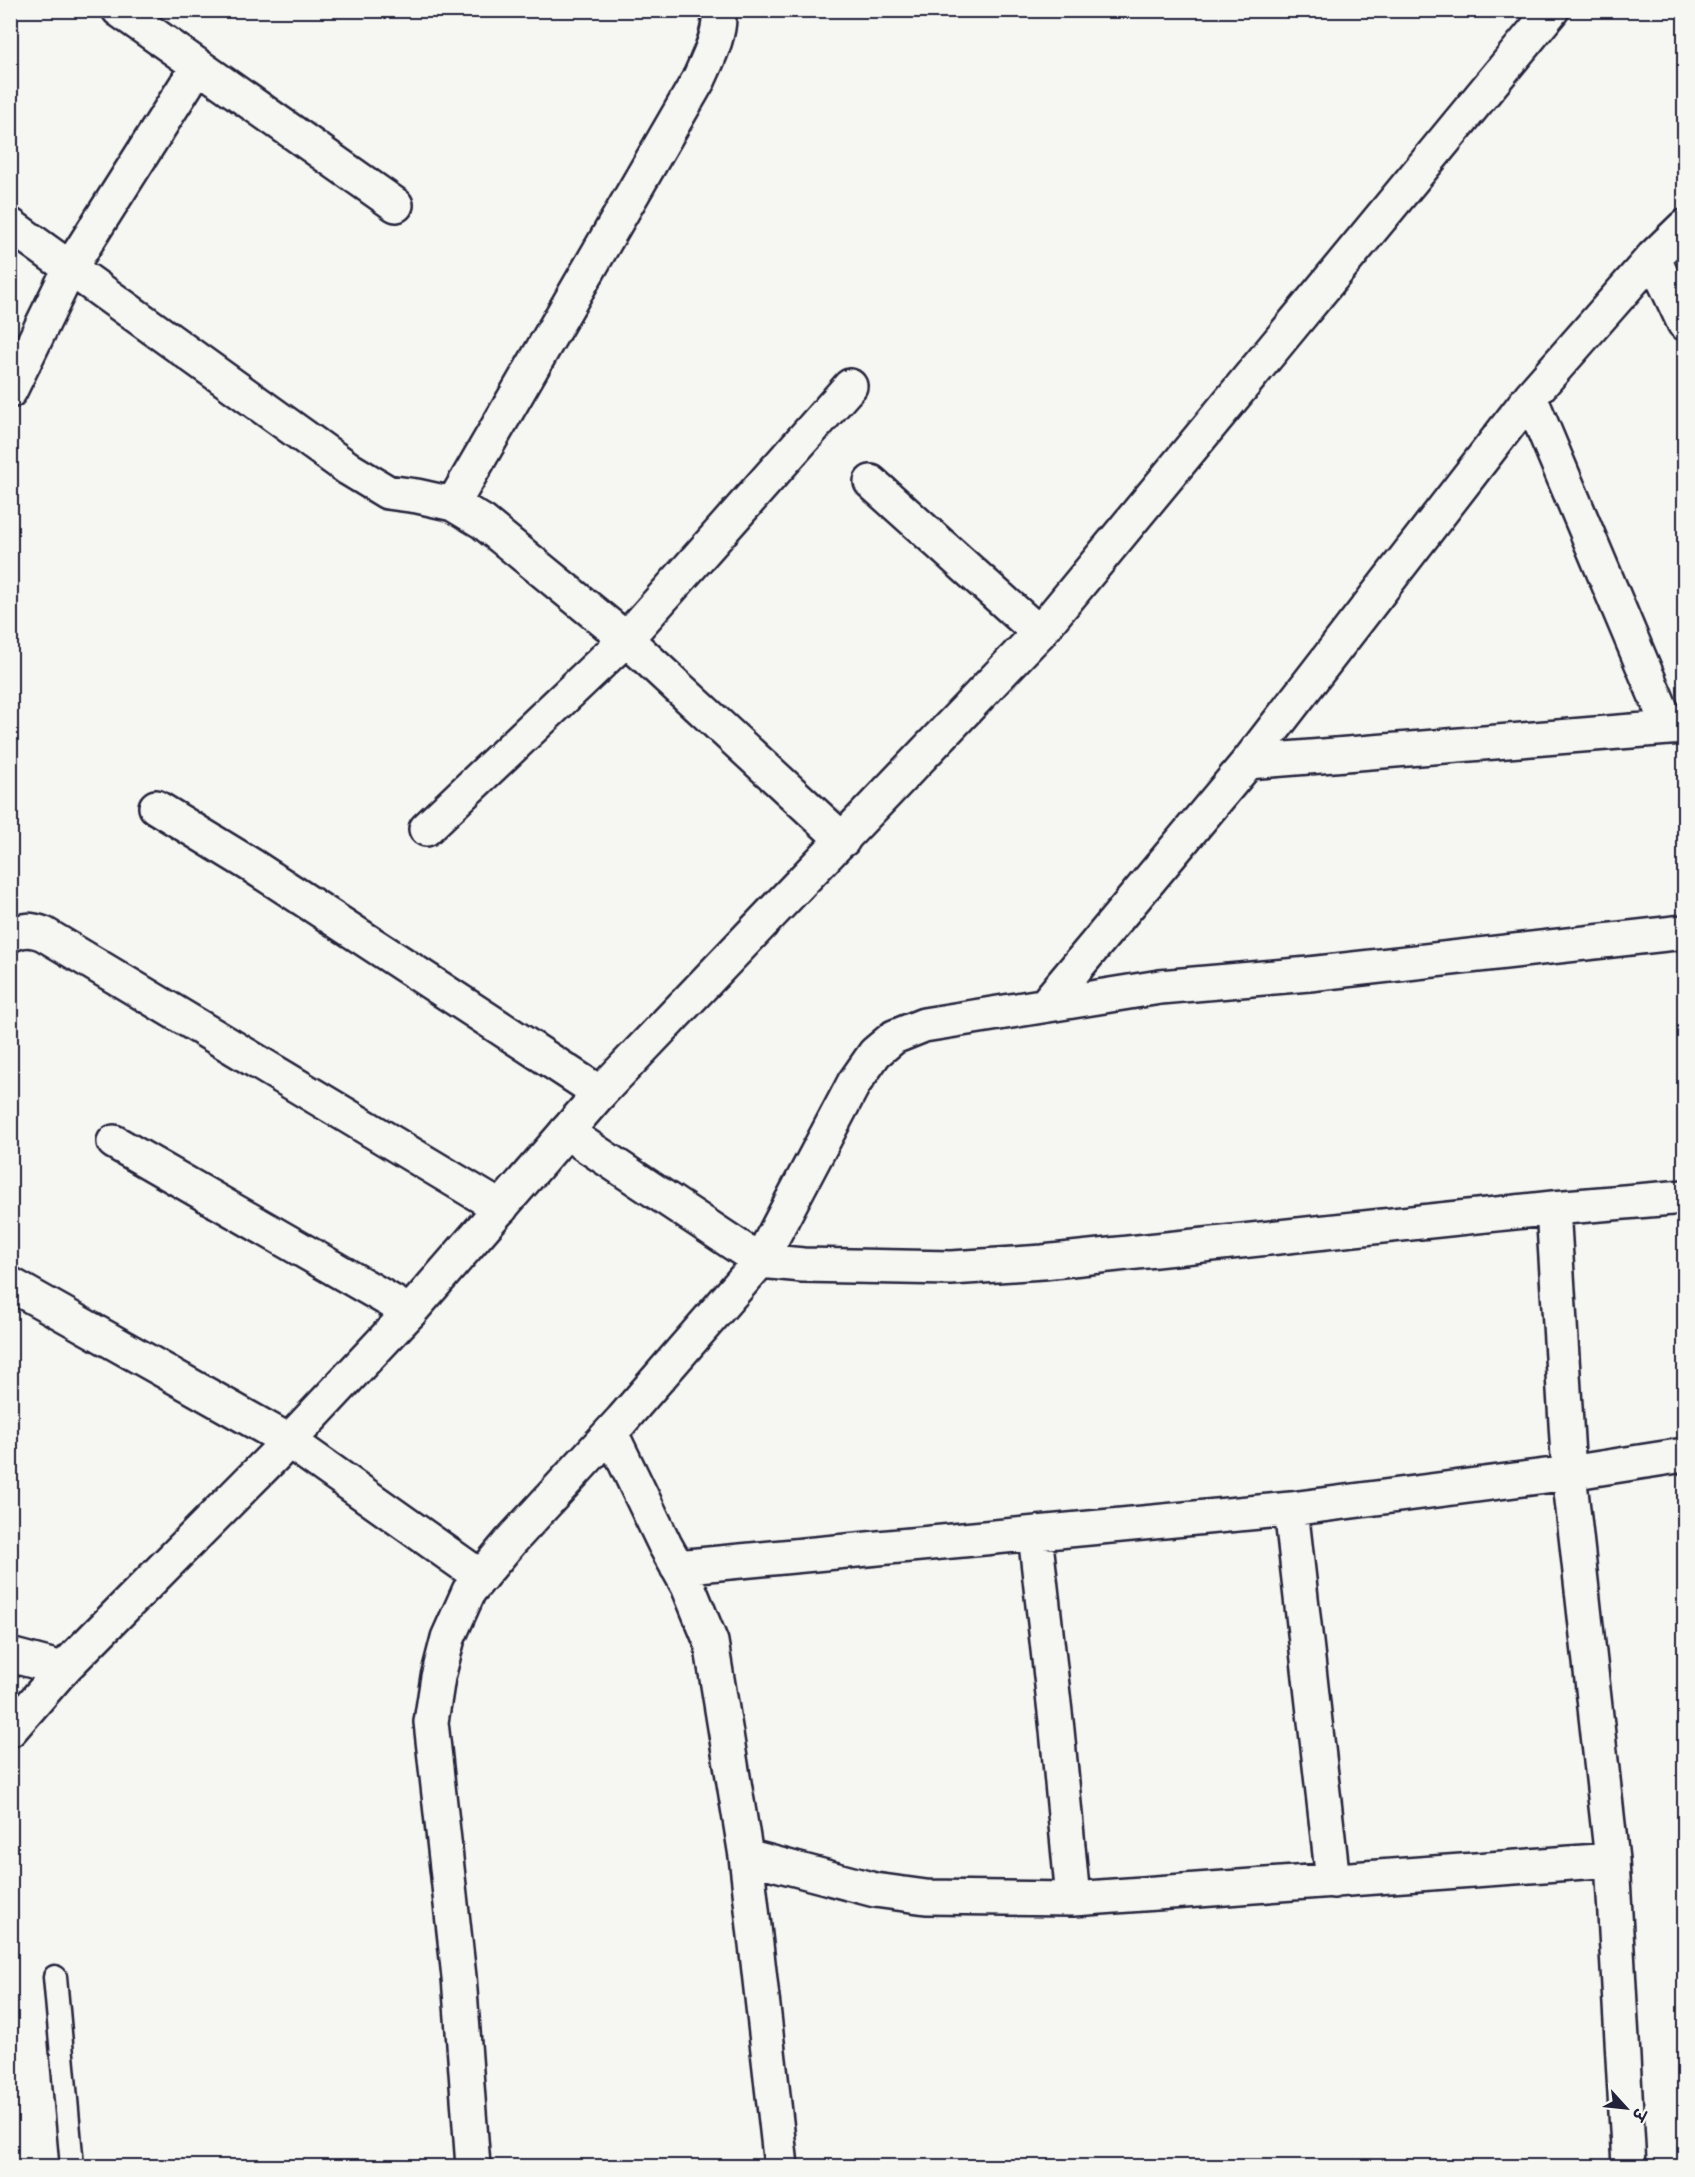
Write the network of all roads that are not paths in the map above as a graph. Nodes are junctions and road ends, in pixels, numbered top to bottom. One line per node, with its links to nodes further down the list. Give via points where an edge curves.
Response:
1 (119, 10): 4 (street)
2 (718, 10): 15 (street, via 714,41 699,79)
3 (1552, 10): 16 (street)
4 (198, 66): 5 (street); 9 (street)
5 (396, 205)
6 (10, 225): 9 (street)
7 (1684, 227): 8 (street)
8 (1653, 257): 10 (street); 13 (street)
9 (70, 268): 12 (street); 15 (street, via 349,469 387,492)
10 (1684, 323)
11 (850, 387): 17 (street)
12 (10, 391)
13 (1530, 397): 18 (street); 19 (street)
14 (871, 482): 16 (street)
15 (453, 504): 17 (street, via 483,522)
16 (1039, 633): 22 (street)
17 (627, 639): 21 (street); 22 (street)
18 (1677, 728): 19 (street)
19 (1248, 762): 25 (street)
20 (156, 807): 26 (street)
21 (426, 829)
22 (843, 840): 26 (street)
23 (1684, 932): 25 (street, via 1160,987)
24 (10, 935): 30 (street, via 32,930 44,934)
25 (1045, 1005): 32 (street, via 924,1024 894,1037 874,1053)
26 (600, 1093): 27 (street)
27 (566, 1132): 30 (street); 32 (street)
28 (114, 1142): 34 (street)
29 (1684, 1197): 31 (street)
30 (501, 1208): 34 (street)
31 (1553, 1208): 32 (street, via 1043,1262 951,1268); 38 (street)
32 (759, 1261): 35 (street)
33 (10, 1284): 36 (street)
34 (410, 1312): 36 (street)
35 (611, 1433): 41 (street); 42 (street)
36 (289, 1441): 42 (street); 44 (street)
37 (1684, 1455): 38 (street)
38 (1569, 1473): 39 (street); 47 (street)
39 (1291, 1509): 40 (street); 48 (street)
40 (1035, 1534): 41 (street); 49 (street)
41 (677, 1567): 46 (street, via 711,1642)
42 (481, 1577): 52 (street, via 470,1591 448,1638 430,1722 459,1977)
43 (10, 1655): 44 (street)
44 (63, 1669): 45 (street)
45 (10, 1730)
46 (746, 1856): 49 (street, via 875,1890 926,1897); 53 (street)
47 (1612, 1860): 48 (street); 54 (street)
48 (1333, 1881): 49 (street)
49 (1072, 1899)
50 (55, 1977): 51 (lane)
51 (72, 2166)
52 (473, 2166)
53 (781, 2166)
54 (1629, 2166)

